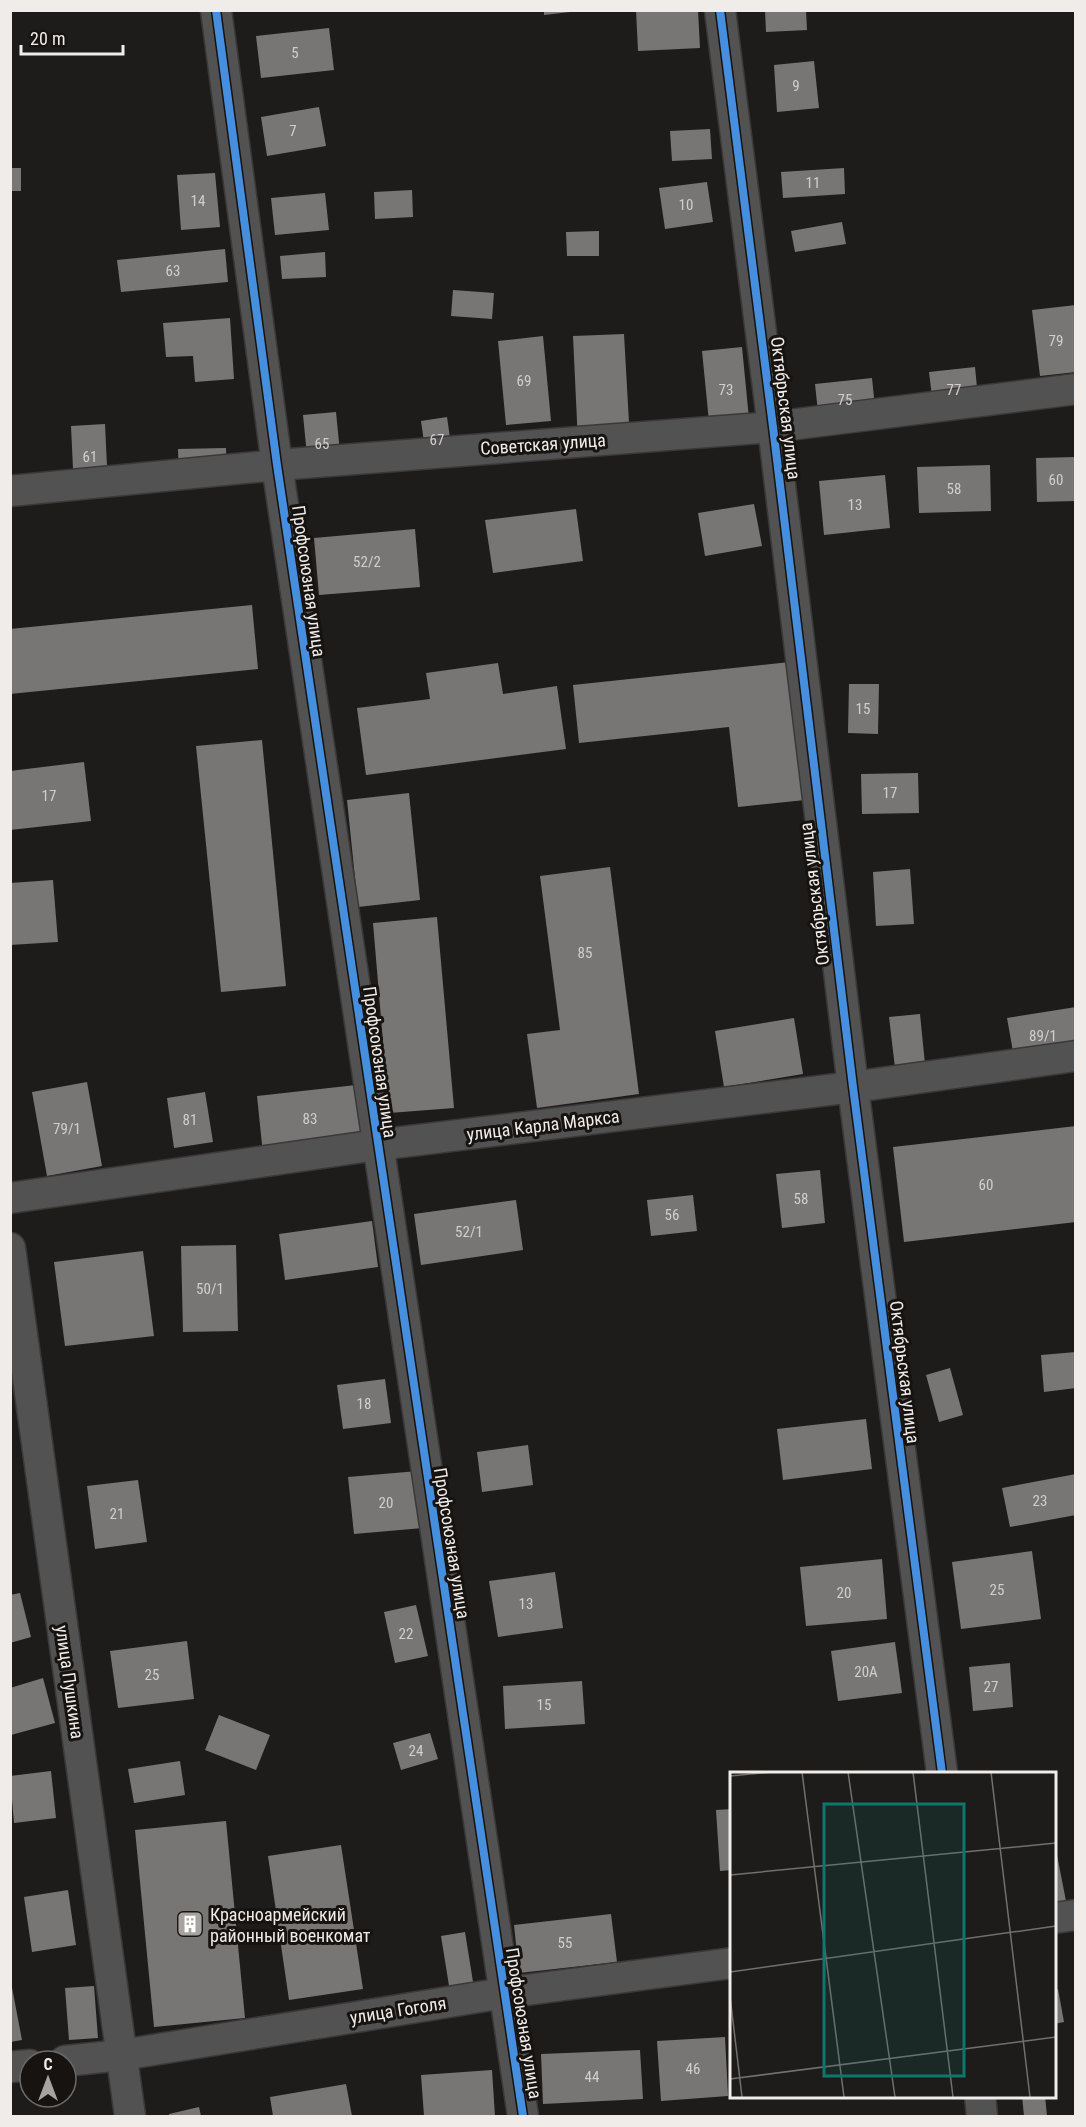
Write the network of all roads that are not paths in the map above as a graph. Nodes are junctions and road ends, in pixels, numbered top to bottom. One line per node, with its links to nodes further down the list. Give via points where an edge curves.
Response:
1 (216, 10): 5 (street, Профсоюзная улица)
2 (720, 10): 4 (street, Октябрьская улица)
3 (1076, 389): 4 (street, Советская улица)
4 (773, 427): 5 (street, Советская улица); 8 (street, Октябрьская улица)
5 (276, 465): 6 (street, Советская улица); 9 (street, Профсоюзная улица)
6 (10, 491)
7 (1076, 1056): 8 (street, улица Карла Маркса)
8 (853, 1087): 9 (street, улица Карла Маркса); 12 (street, Октябрьская улица)
9 (376, 1145): 10 (street, улица Карла Маркса); 16 (street, Профсоюзная улица)
10 (10, 1198)
11 (10, 1248): 17 (street, улица Пушкина)
12 (942, 1772)
13 (1076, 1915): 14 (street)
14 (1056, 1918)
15 (730, 1963): 16 (street, улица Гоголя)
16 (504, 1993): 17 (street, улица Гоголя); 21 (street, Профсоюзная улица)
17 (122, 2055): 18 (street, улица Гоголя); 20 (street, улица Пушкина)
18 (78, 2060)
19 (980, 2097): 22 (street)
20 (130, 2116)
21 (523, 2116)
22 (982, 2116)

